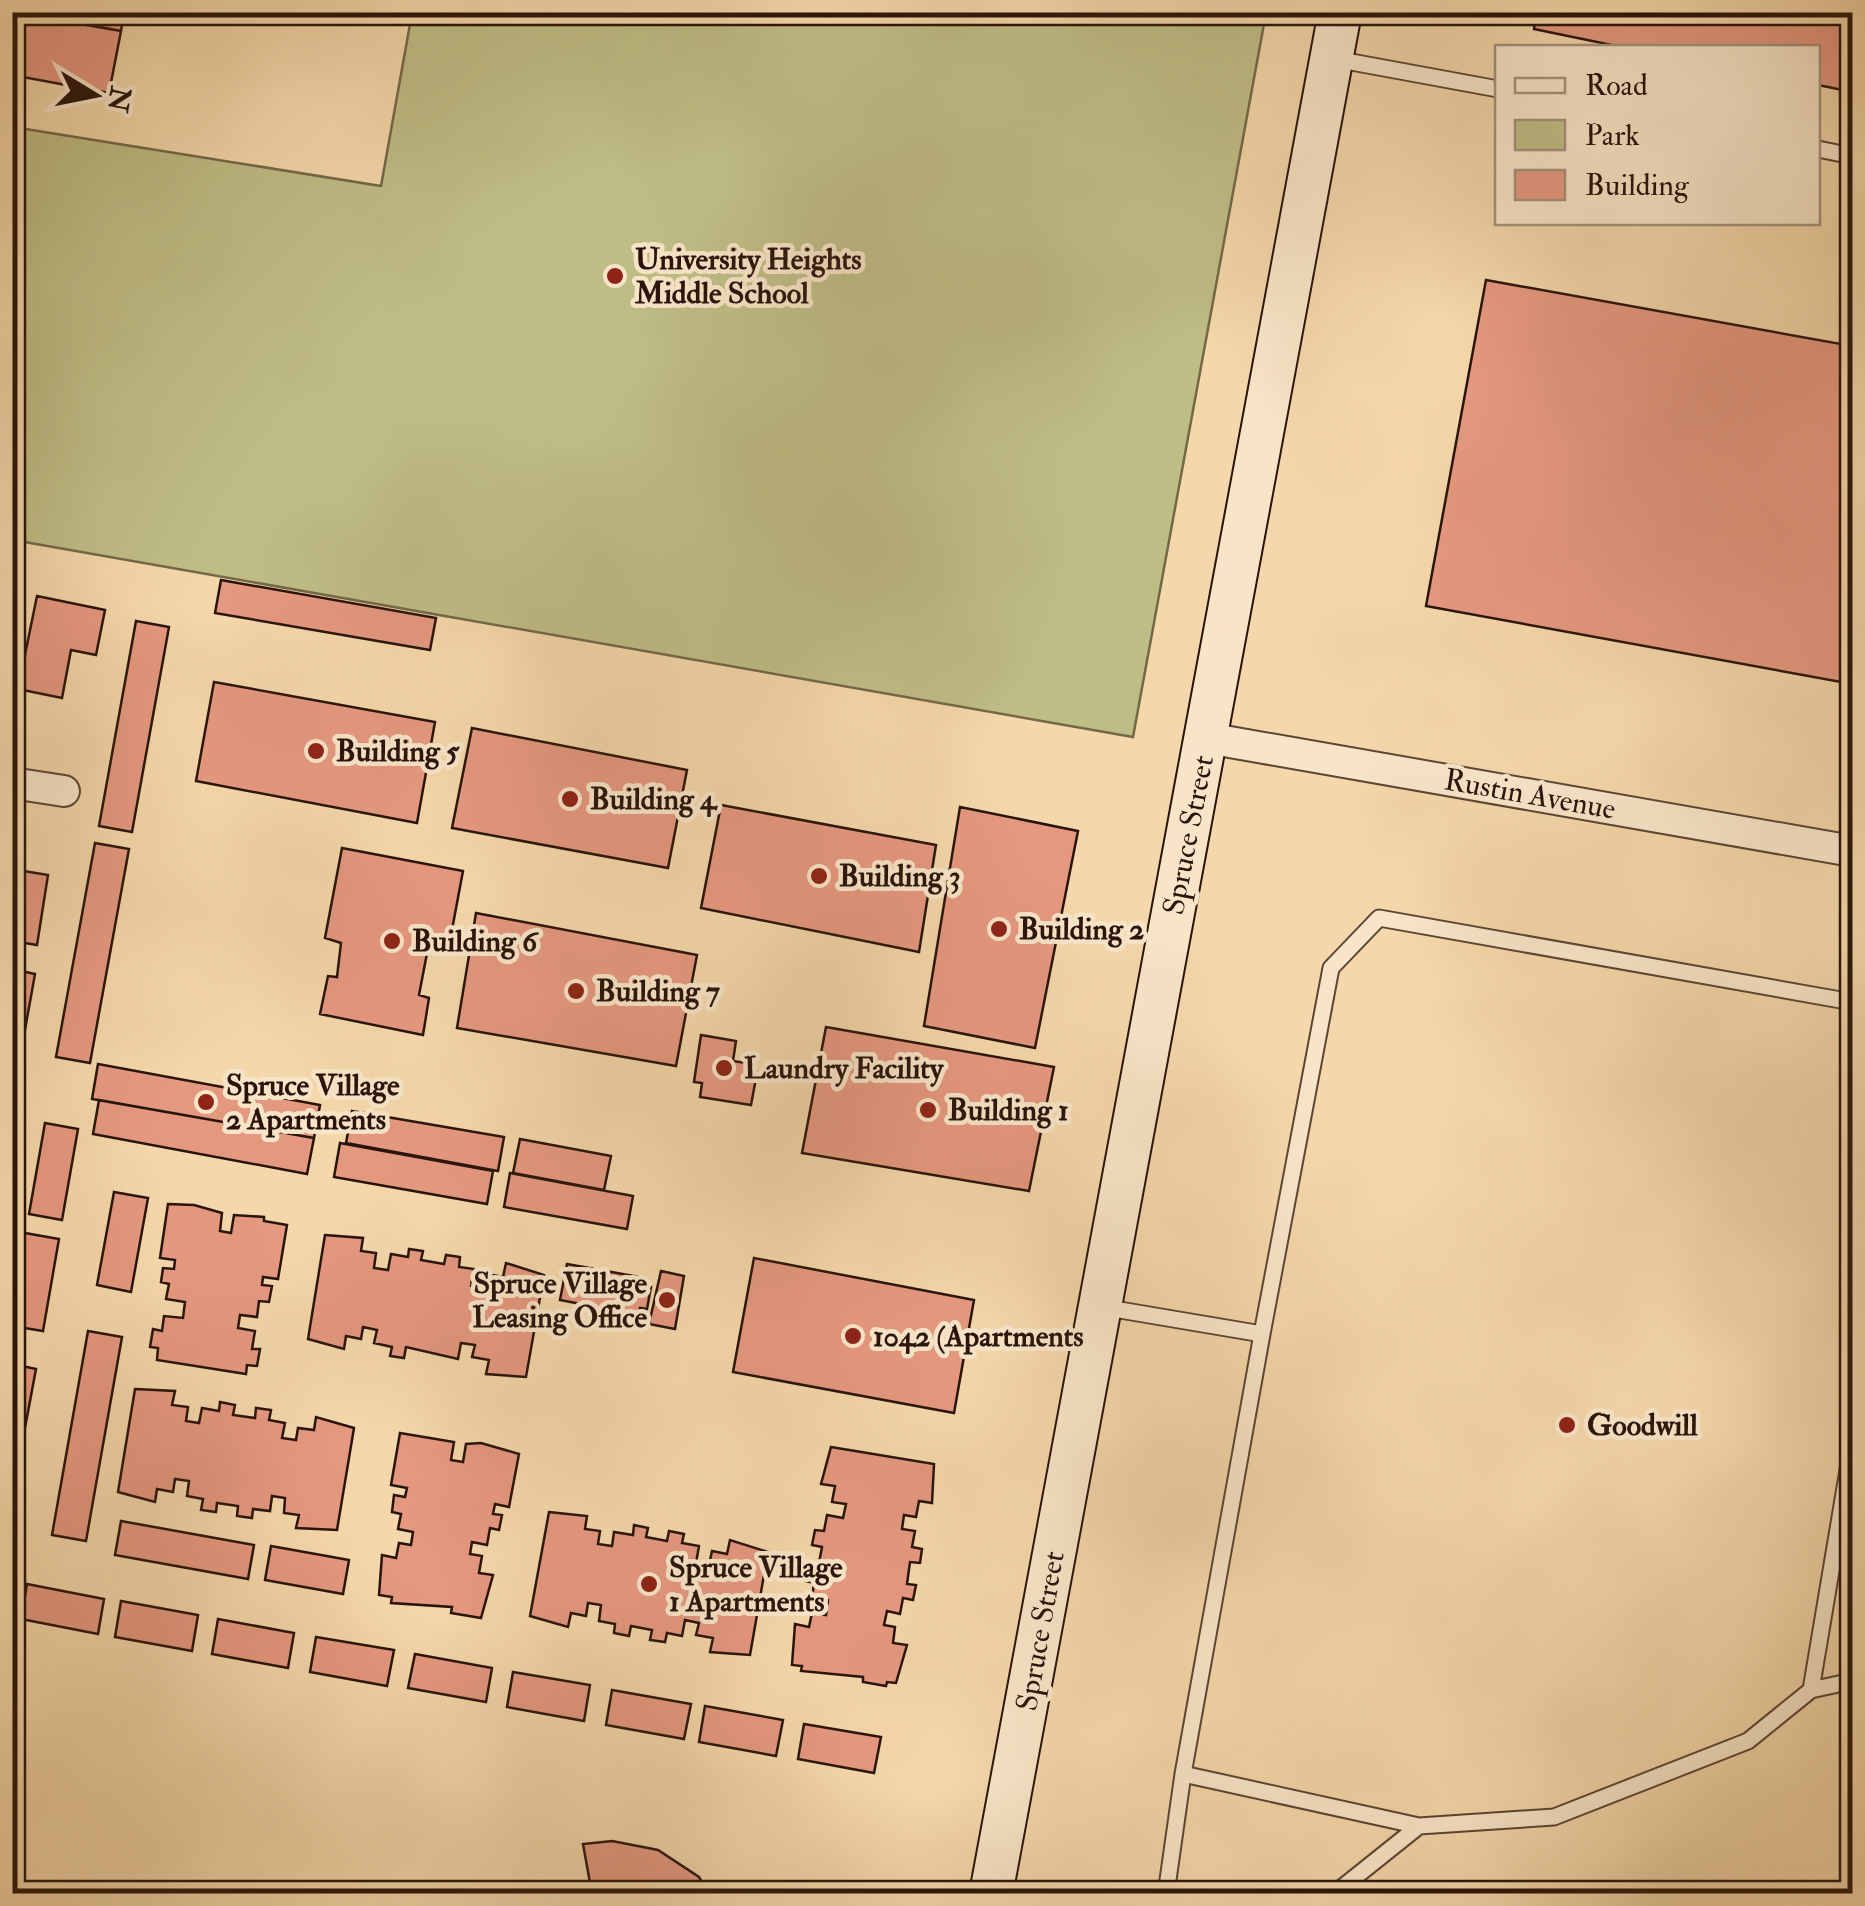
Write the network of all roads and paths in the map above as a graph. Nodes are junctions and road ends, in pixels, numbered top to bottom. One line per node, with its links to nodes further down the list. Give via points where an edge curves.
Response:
1 (1340, 12): 2 (street, Spruce Street)
2 (1332, 58): 3 (lane); 6 (street, Spruce Street)
3 (1495, 88)
4 (1820, 149): 5 (lane)
5 (1852, 156)
6 (1206, 738): 9 (street, Rustin Avenue); 11 (street, Spruce Street)
7 (12, 783): 8 (street)
8 (64, 791)
9 (1852, 851)
10 (1852, 1002): 12 (lane, via 1379,918 1331,968)
11 (1100, 1307): 12 (lane); 18 (street, Spruce Street)
12 (1262, 1334): 16 (lane)
13 (1852, 1446): 15 (lane)
14 (1852, 1681): 15 (lane)
15 (1811, 1690): 17 (lane, via 1748,1741 1554,1818)
16 (1184, 1774): 17 (lane); 19 (lane)
17 (1419, 1826): 20 (lane)
18 (991, 1894)
19 (1166, 1894)
20 (1334, 1894)

